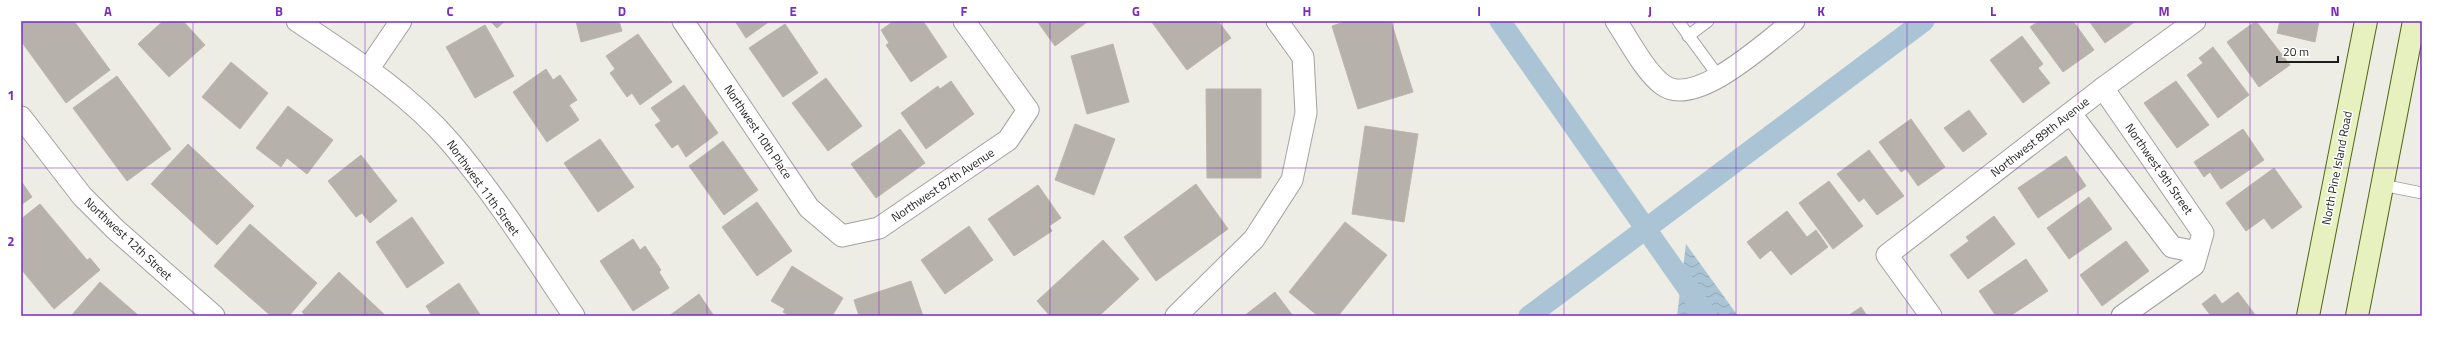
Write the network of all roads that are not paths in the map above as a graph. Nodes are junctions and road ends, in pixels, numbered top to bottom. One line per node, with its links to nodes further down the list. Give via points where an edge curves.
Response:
1 (297, 21): 14 (street, Northwest 11th Street)
2 (401, 21): 14 (street)
3 (683, 21): 21 (street, Northwest 10th Place, via 809,208)
4 (964, 21): 21 (street, Northwest 87th Avenue, via 1028,110 1008,140 886,224 879,228)
5 (1277, 21): 25 (street, via 1303,57 1306,113 1292,180 1254,239)
6 (1616, 21): 15 (street, via 1654,77 1664,86 1680,92 1696,89)
7 (1678, 21): 13 (lane)
8 (1708, 21): 13 (lane)
9 (1794, 21): 15 (street)
10 (2195, 21): 16 (street, Northwest 89th Avenue)
11 (2366, 21): 28 (main road, North Pine Island Road)
12 (2414, 21): 19 (main road)
13 (1688, 36): 15 (lane)
14 (369, 68): 24 (street, Northwest 11th Street, via 450,142)
15 (1719, 77)
16 (2103, 88): 17 (street, Northwest 89th Avenue); 22 (street, Northwest 9th Street, via 2203,233)
17 (2071, 114): 22 (street, via 2172,247); 26 (street, Northwest 89th Avenue, via 1887,255)
18 (21, 117): 23 (street, Northwest 12th Street, via 82,196 115,229)
19 (2382, 185): 20 (lane); 29 (main road)
20 (2422, 193)
21 (842, 236)
22 (2197, 252): 27 (street, Northwest 9th Street, via 2194,265)
23 (214, 316)
24 (574, 316)
25 (1176, 316)
26 (1931, 316)
27 (2122, 316)
28 (2308, 316)
29 (2358, 316)

